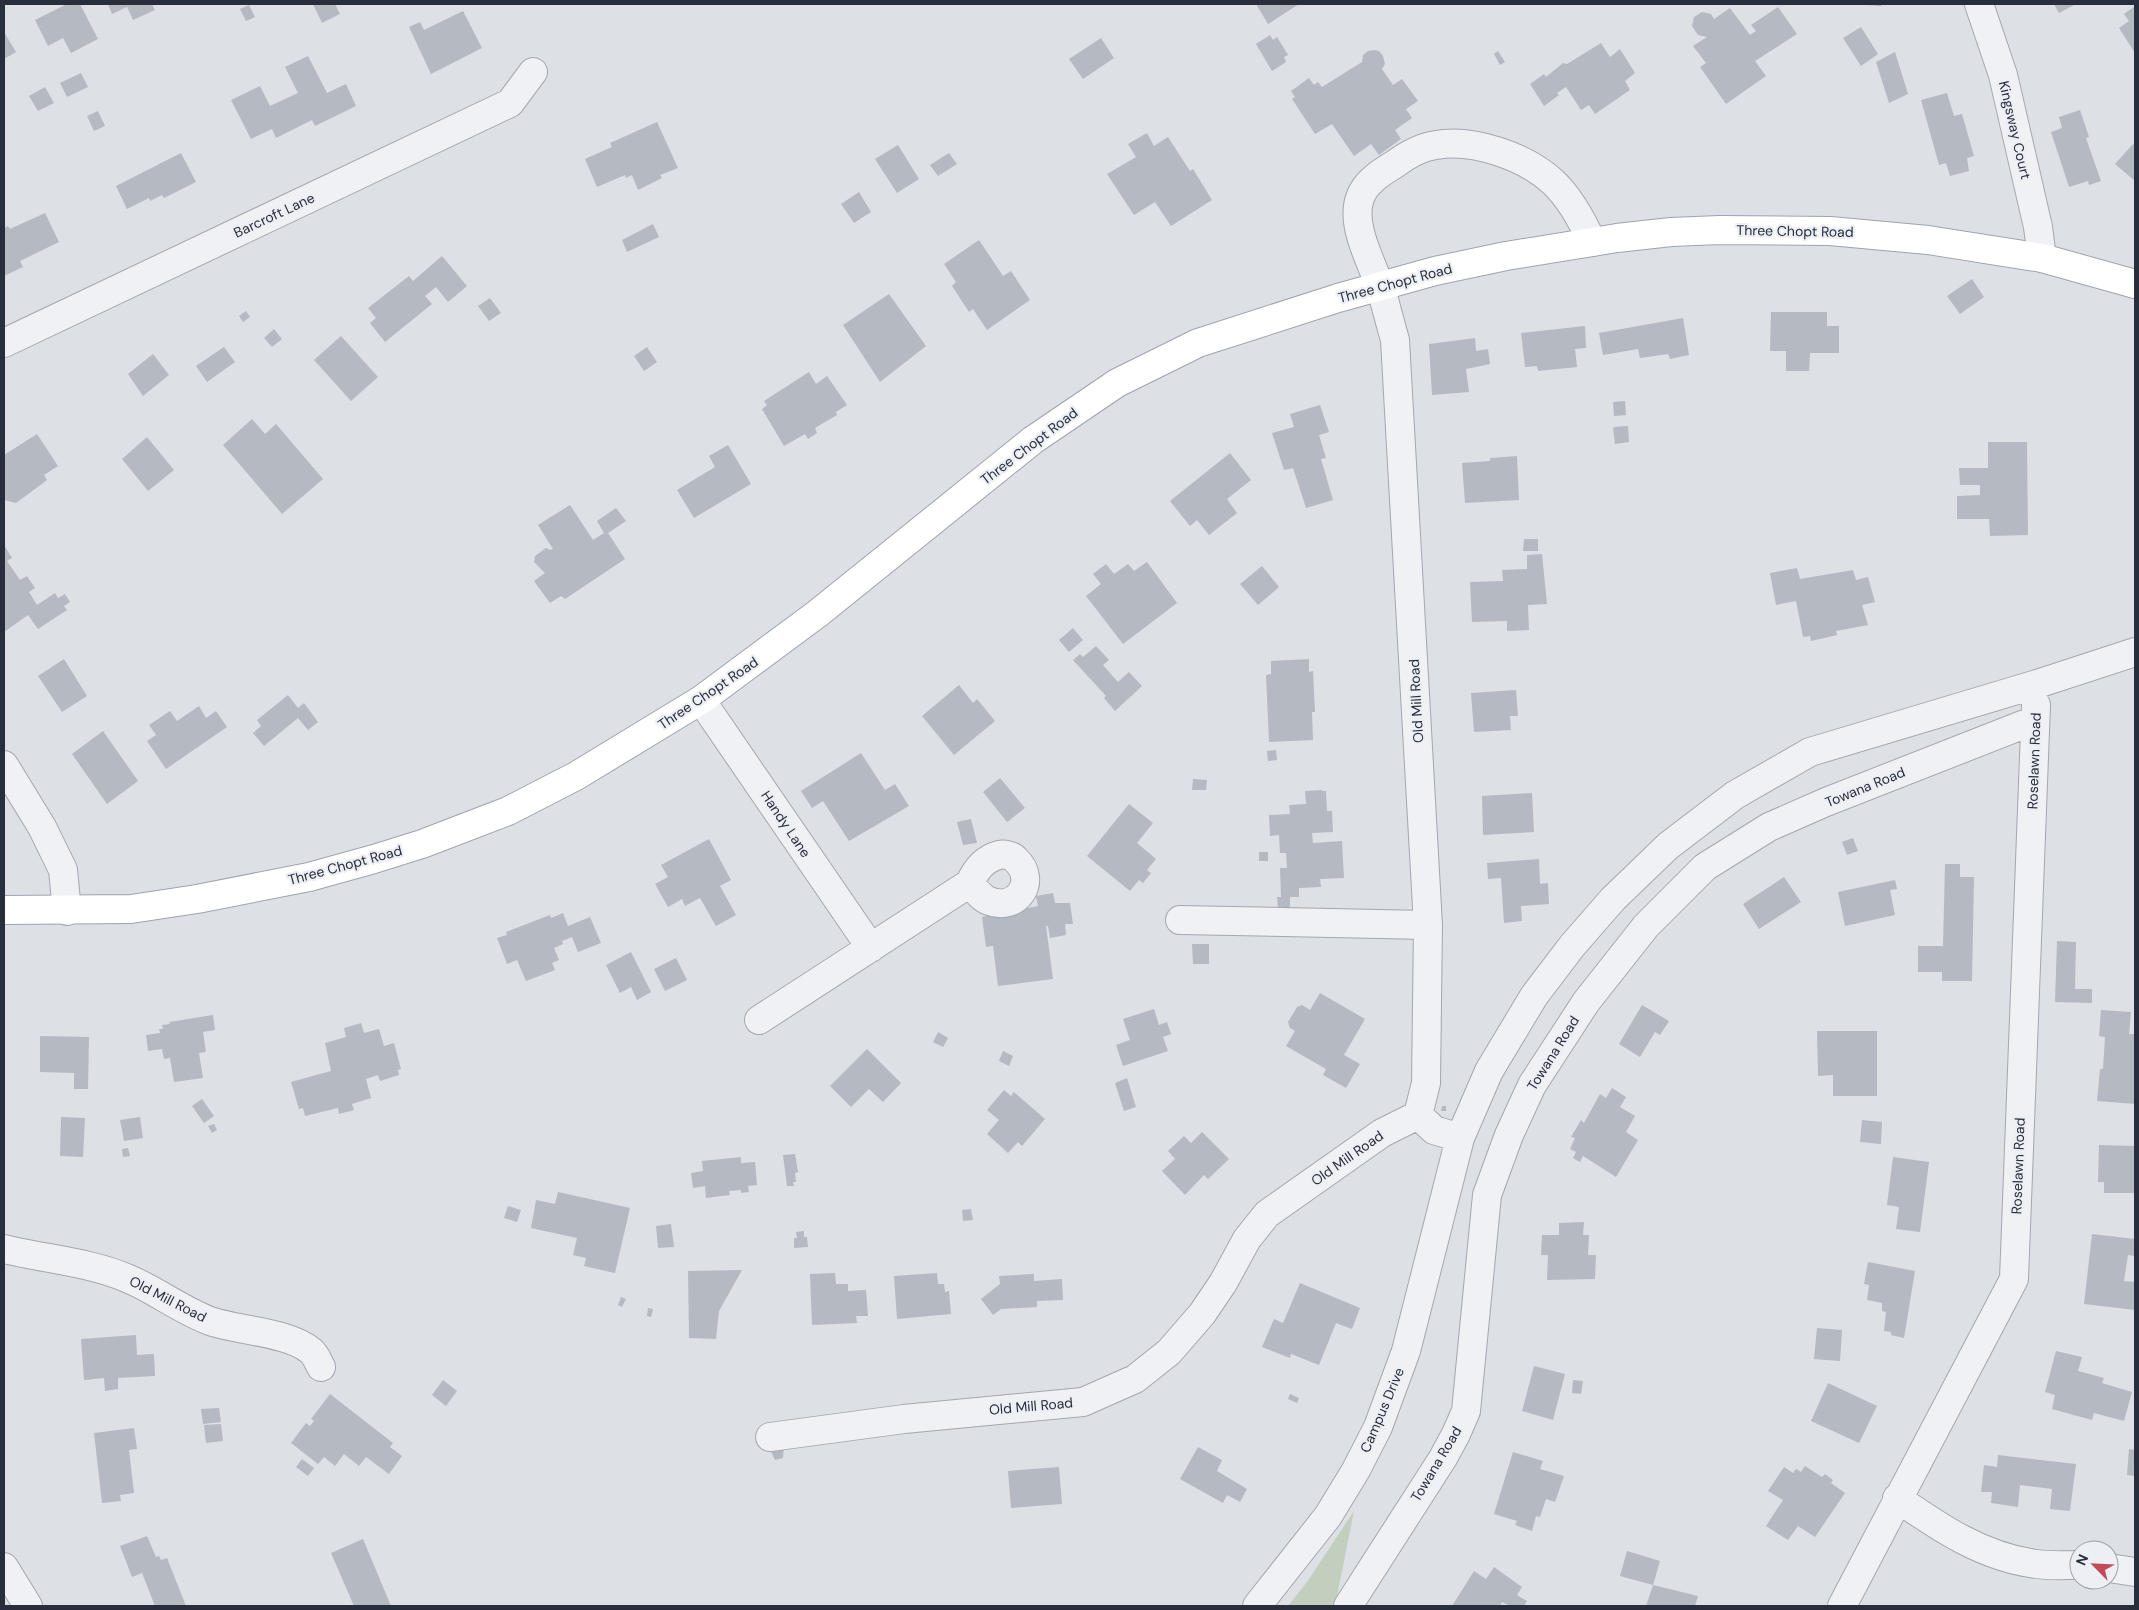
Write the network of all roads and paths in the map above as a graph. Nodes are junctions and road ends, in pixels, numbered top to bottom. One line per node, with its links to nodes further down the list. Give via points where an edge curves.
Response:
1 (1979, 4): 4 (street, Kingsway Court, via 2002,75 2038,227)
2 (533, 72): 7 (street, Barcroft Lane, via 510,103)
3 (1592, 242): 4 (main road, Three Chopt Road, via 1671,232 1830,231 1928,240); 6 (main road, Three Chopt Road, via 1506,256); 6 (street, Old Mill Road, via 1568,199 1538,170 1517,158 1490,150 1462,144 1436,145 1404,157 1379,175 1360,197 1358,216)
4 (2042, 258): 5 (main road, Three Chopt Road)
5 (2135, 284)
6 (1380, 288): 10 (main road, Three Chopt Road, via 1216,336 1117,383 1033,440 816,614); 17 (street, Old Mill Road, via 1395,340)
7 (4, 343)
8 (2135, 652): 9 (street)
9 (2037, 684): 11 (street, Roselawn Road); 21 (street, via 1810,752 1735,795 1668,846 1613,898 1534,996 1490,1071)
10 (701, 700): 15 (main road, Three Chopt Road, via 576,776 508,811 422,844 309,877 197,899 130,909); 18 (street, Handy Lane)
11 (2035, 720): 23 (street, Towana Road, via 1769,827 1705,867 1646,926 1580,1010 1532,1085); 27 (street, Roselawn Road, via 2014,1279)
12 (4, 765): 15 (street, via 64,870)
13 (970, 883): 18 (street)
14 (4, 910): 15 (main road, Three Chopt Road)
15 (67, 911)
16 (1180, 920): 17 (street)
17 (1428, 925): 20 (street, Old Mill Road, via 1426,1083)
18 (871, 948): 19 (street)
19 (759, 1020)
20 (1418, 1115): 21 (street, via 1434,1130); 26 (street, Old Mill Road, via 1382,1133 1267,1214 1247,1239 1202,1314 1169,1352 1135,1379 1084,1402 914,1418)
21 (1460, 1138): 22 (street)
22 (1447, 1186): 23 (street); 33 (street, Campus Drive, via 1406,1351 1378,1427 1328,1516)
23 (1487, 1195): 34 (street, Towana Road, via 1466,1411 1443,1458)
24 (4, 1249): 25 (street, Old Mill Road, via 129,1278 209,1320 301,1344 313,1352)
25 (321, 1368)
26 (770, 1437)
27 (1897, 1498): 28 (street, via 1938,1527 1983,1550 2036,1564); 35 (street, Roselawn Road)
28 (2069, 1566)
29 (4, 1567): 32 (street)
30 (2119, 1570): 31 (street)
31 (2135, 1572)
32 (28, 1606)
33 (1257, 1606)
34 (1348, 1606)
35 (1842, 1606)

